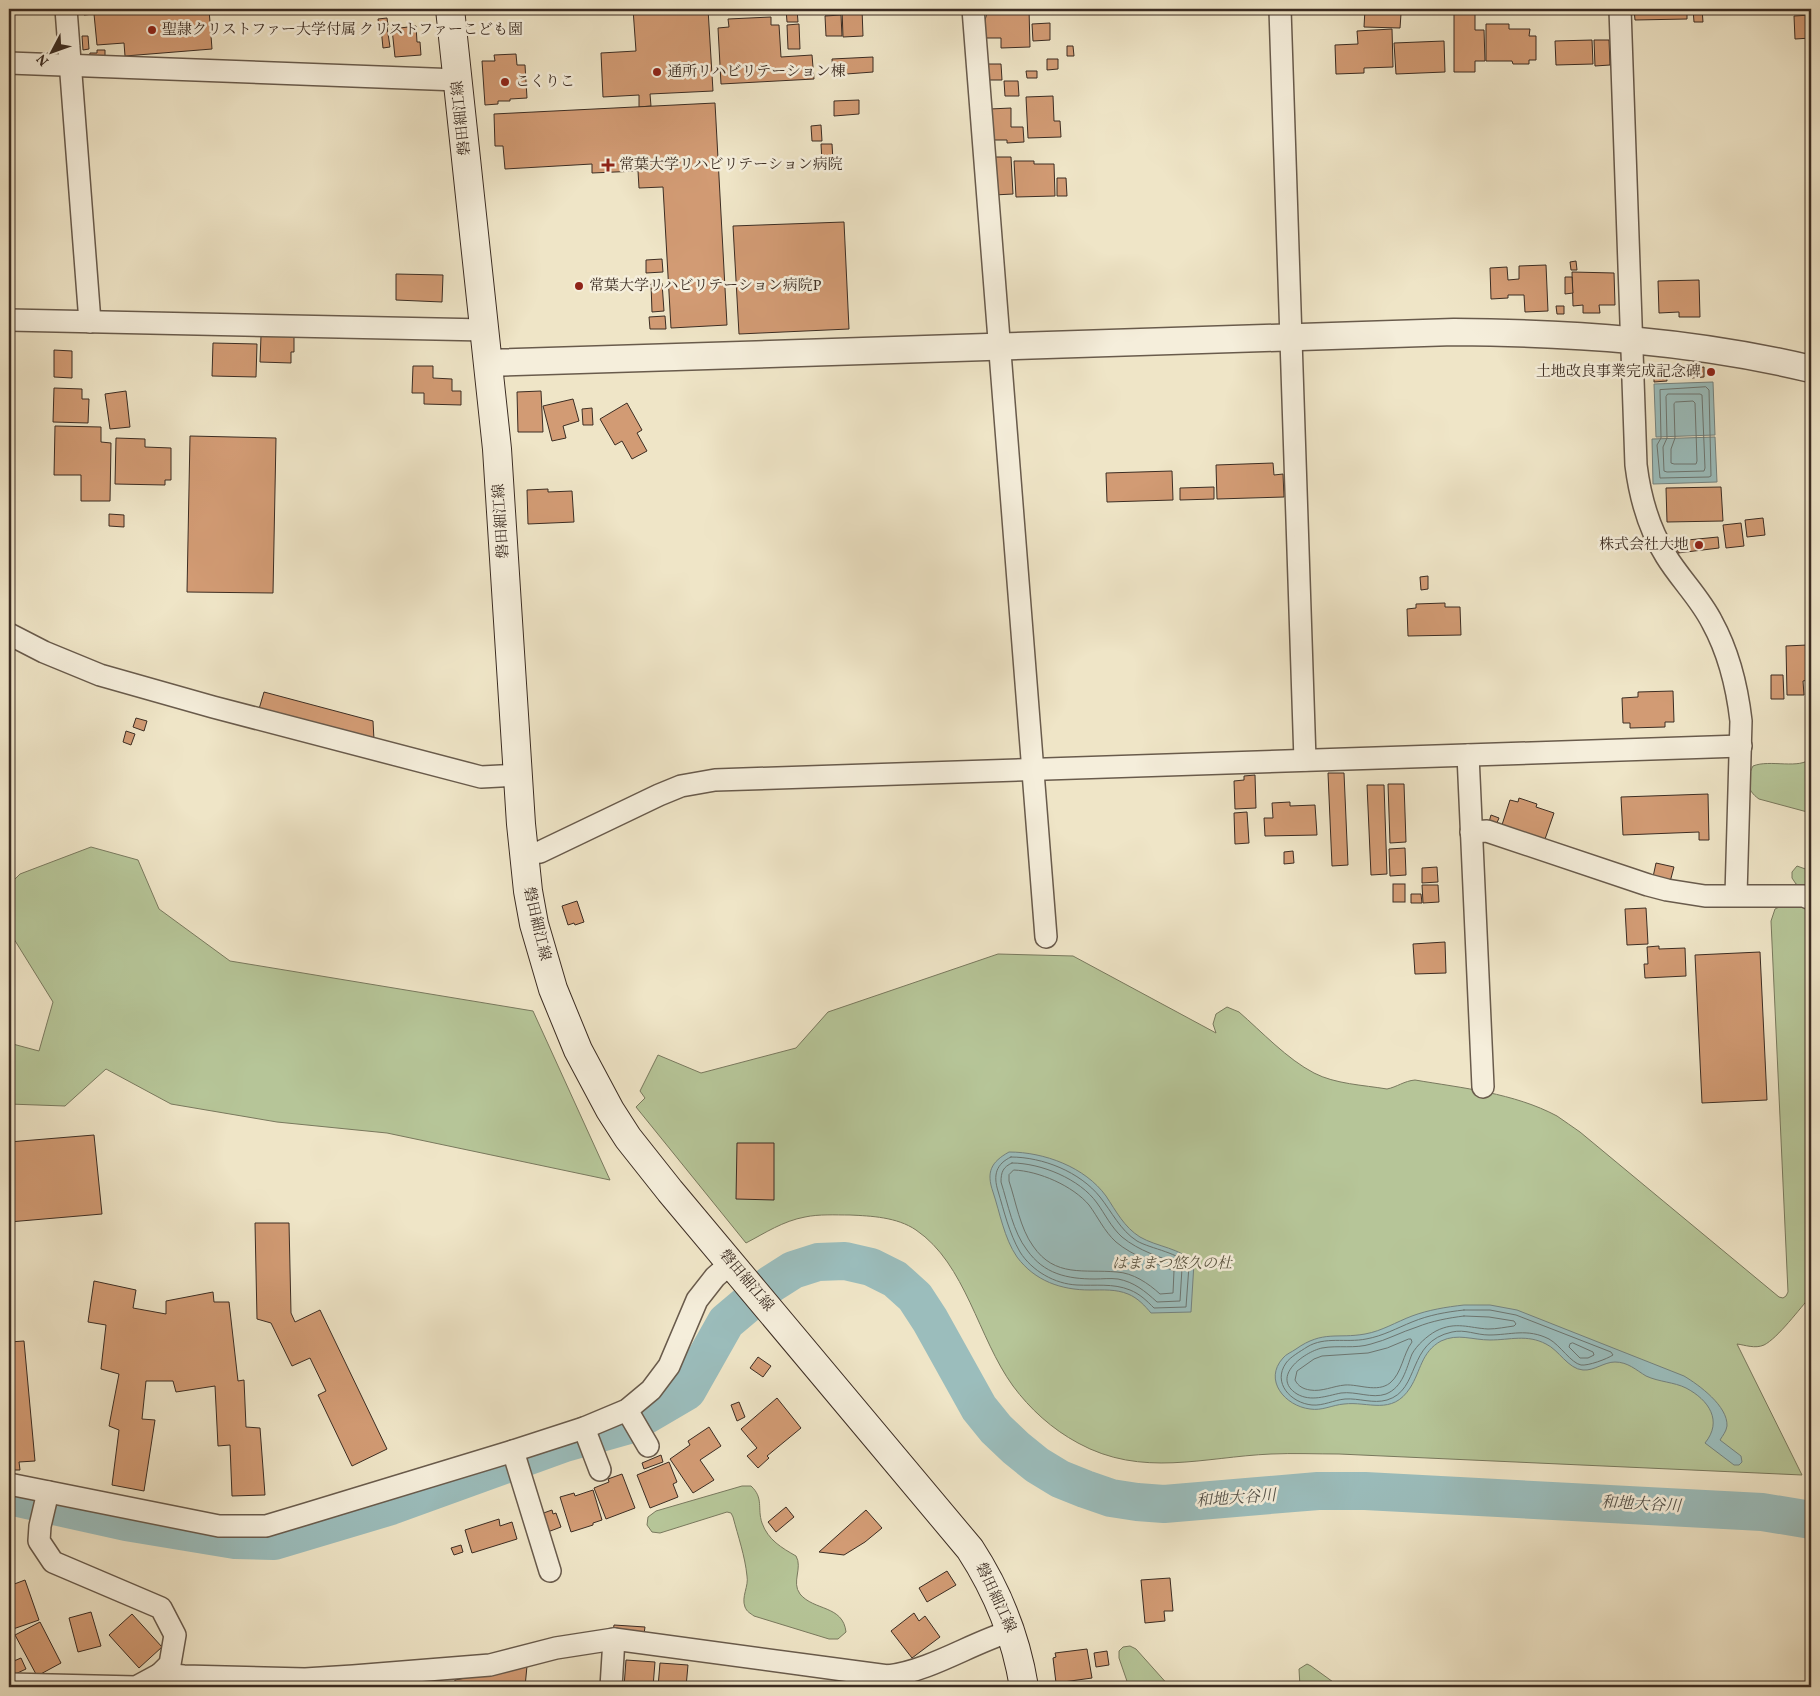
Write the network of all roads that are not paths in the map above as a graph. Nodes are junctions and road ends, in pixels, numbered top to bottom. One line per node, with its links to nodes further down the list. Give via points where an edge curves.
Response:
1 (66, 9): 7 (street)
2 (450, 9): 8 (main road, 磐田細江線)
3 (973, 9): 14 (street)
4 (1280, 9): 12 (street)
5 (1620, 9): 13 (street)
6 (9, 63): 7 (street)
7 (70, 65): 8 (street); 10 (street)
8 (458, 80): 11 (main road, 磐田細江線)
9 (9, 320): 10 (street)
10 (90, 322): 11 (street)
11 (485, 330): 15 (main road, 磐田細江線)
12 (1291, 337): 13 (street, via 1478,332); 14 (street); 20 (street)
13 (1632, 341): 16 (street, via 1732,354); 18 (street, via 1639,488 1665,556 1712,620 1723,644 1738,694)
14 (1000, 346): 15 (street); 21 (street)
15 (488, 363): 22 (main road, 磐田細江線, via 497,448)
16 (1811, 369)
17 (9, 634): 22 (street, via 100,675 213,707 481,777)
18 (1741, 746): 19 (street); 25 (street)
19 (1468, 754): 20 (street); 23 (street)
20 (1305, 760): 21 (street)
21 (1033, 769): 24 (street, via 703,781 659,795 540,852); 27 (street)
22 (518, 775): 24 (main road, 磐田細江線)
23 (1472, 832): 25 (street, via 1487,831 1667,890 1705,896); 28 (street)
24 (523, 854): 29 (main road, 磐田細江線, via 543,956 582,1058 628,1138)
25 (1736, 895): 26 (street, via 1804,896)
26 (1811, 900)
27 (1046, 937)
28 (1483, 1087)
29 (737, 1271): 30 (street, via 714,1277 697,1300 669,1366 651,1390); 38 (main road, 磐田細江線, via 970,1549 996,1595)
30 (627, 1410): 31 (street); 32 (street)
31 (584, 1428): 33 (street); 34 (street)
32 (648, 1446)
33 (513, 1452): 36 (street, via 266,1526 219,1526); 37 (street)
34 (600, 1470)
35 (9, 1484): 36 (street)
36 (47, 1495): 40 (street, via 39,1541 53,1562 160,1608 175,1635 170,1664)
37 (550, 1571)
38 (1011, 1631): 39 (street, via 922,1668 888,1676); 43 (main road, 磐田細江線)
39 (614, 1639): 40 (street, via 556,1648 490,1665 353,1676 305,1679); 42 (street)
40 (160, 1674): 41 (street, via 136,1686)
41 (9, 1684)
42 (611, 1687)
43 (1024, 1687)

